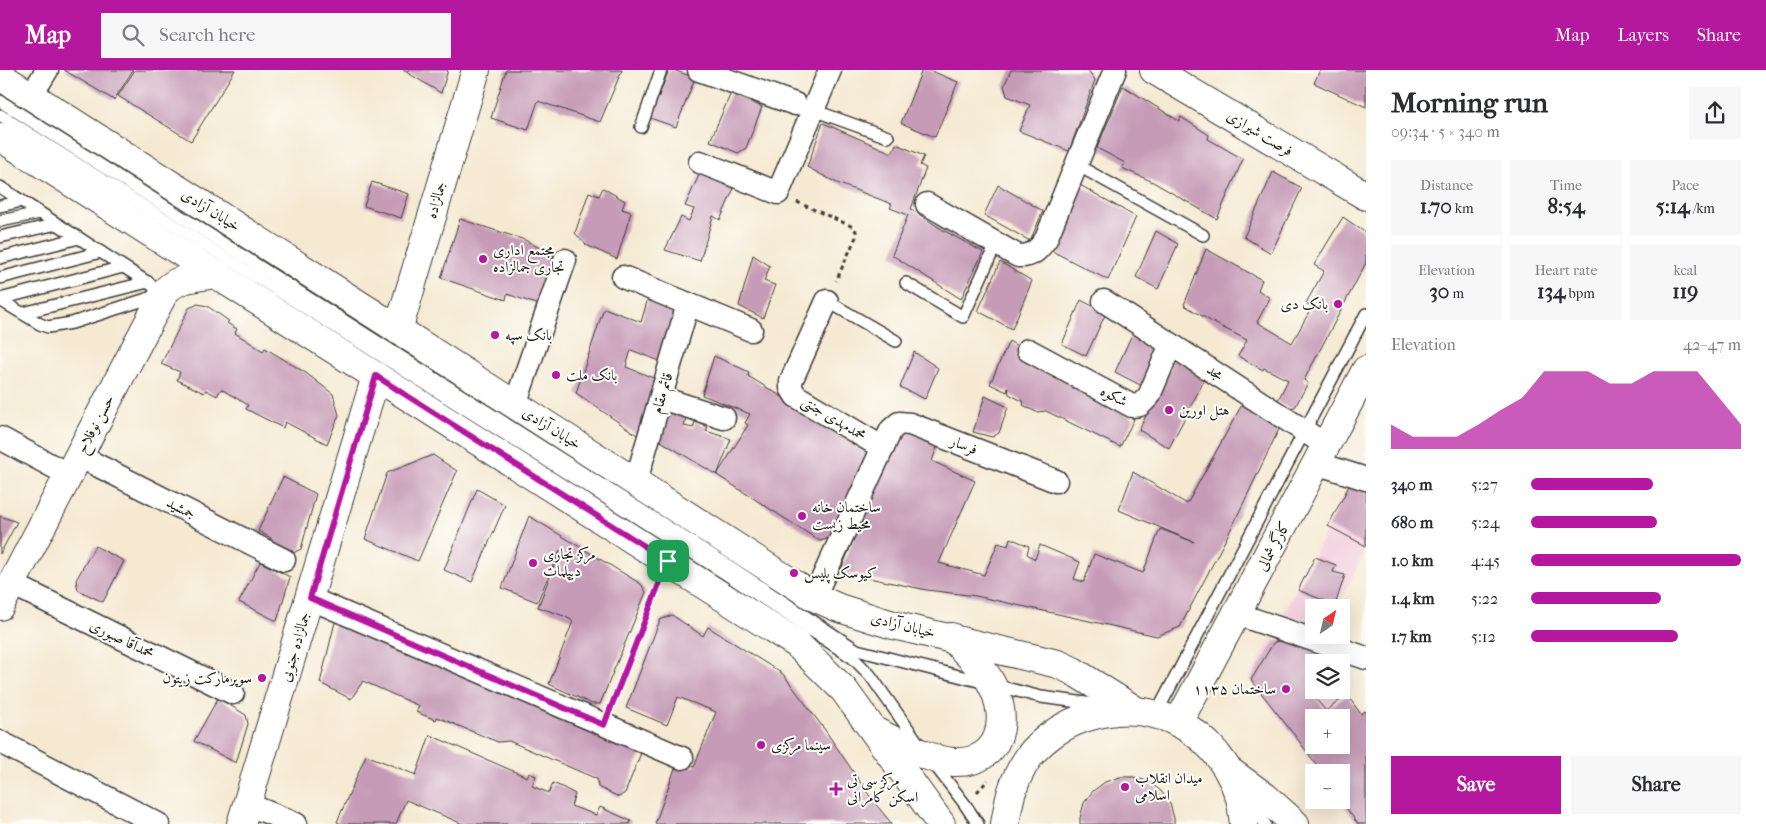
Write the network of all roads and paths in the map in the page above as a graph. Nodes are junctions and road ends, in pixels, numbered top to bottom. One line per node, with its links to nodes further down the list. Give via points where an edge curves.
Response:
1 (48, 70): 9 (street)
2 (476, 70): 46 (main road, جمالزاده)
3 (661, 70): 13 (lane)
4 (698, 70): 11 (street)
5 (830, 70): 11 (street)
6 (1115, 70): 17 (street)
7 (1154, 70): 20 (main road, فرصت شیرازی)
8 (0, 76): 9 (main road, خیابان آزادی)
9 (31, 96): 46 (main road, خیابان آزادی)
10 (0, 101): 71 (lane, via 858,650)
11 (804, 107): 15 (lane); 19 (street)
12 (0, 115): 77 (lane, via 718,569 853,658 870,675)
13 (641, 127)
14 (0, 137): 35 (main road)
15 (888, 137)
16 (700, 162): 19 (street)
17 (1077, 165): 27 (lane); 30 (street, via 1046,239 1035,252 1018,256)
18 (0, 187): 21 (lane)
19 (778, 193): 41 (path, via 856,231 856,238)
20 (1366, 196)
21 (22, 201): 23 (lane); 24 (lane)
22 (927, 204): 30 (street)
23 (0, 206)
24 (40, 213): 25 (lane); 26 (lane)
25 (0, 221)
26 (57, 224): 28 (lane); 29 (lane)
27 (1203, 235)
28 (0, 237)
29 (79, 238): 31 (lane); 32 (lane)
30 (996, 244): 38 (lane, via 964,316)
31 (101, 252): 34 (lane); 37 (lane)
32 (0, 258)
33 (565, 260): 54 (street)
34 (123, 267): 39 (lane); 40 (lane)
35 (216, 274): 39 (main road, حسن نوفلاح); 52 (main road)
36 (623, 277): 43 (street)
37 (0, 278)
38 (906, 283)
39 (156, 288): 44 (lane); 44 (lane, via 65,325 40,324); 59 (main road, حسن نوفلاح)
40 (0, 299): 44 (lane)
41 (828, 301): 48 (lane); 58 (street, محمدمهدی جنتی, via 791,381 791,388 796,396)
42 (1104, 301): 49 (street, مجد)
43 (688, 304): 47 (street); 53 (street, قائم مقام)
44 (22, 313)
45 (1366, 314): 57 (lane)
46 (398, 330): 54 (main road, خیابان آزادی)
47 (750, 330)
48 (896, 341)
49 (1171, 344): 50 (street, شکوه, via 1149,396 1132,406); 57 (street, مجد)
50 (1028, 350)
51 (1366, 370): 57 (main road, کارگر شمالی)
52 (376, 376): 64 (main road); 67 (main road, جمالزاده جنوبی)
53 (660, 398): 55 (street); 62 (street, قائم مقام)
54 (515, 405): 62 (main road, خیابان آزادی)
55 (724, 418)
56 (0, 438): 59 (street, جمشید)
57 (1316, 446): 60 (street, مجد); 68 (main road, کارگر شمالی); 73 (lane)
58 (883, 448): 61 (street, فرسار, via 894,426 904,423); 66 (street, محمدمهدی جنتی)
59 (74, 465): 63 (street, جمشید); 65 (main road, حسن نوفلاح)
60 (1366, 479)
61 (1056, 481)
62 (636, 482): 66 (main road, خیابان آزادی)
63 (284, 560)
64 (668, 561): 74 (path); 75 (main road, via 797,644 844,690)
65 (6, 595): 72 (street, محمدآقا صبوری)
66 (814, 597): 69 (main road, خیابان آزادی, via 893,625)
67 (310, 598): 74 (street); 80 (main road, جمالزاده جنوبی)
68 (1237, 614): 70 (street); 73 (main road, کارگر شمالی)
69 (951, 637): 71 (main road); 73 (main road, خیابان آزادی, via 1058,664)
70 (1366, 658)
71 (992, 684): 73 (lane, via 1041,697); 77 (main road, via 1001,710 1001,724 995,744 988,752 968,762 952,762)
72 (233, 693)
73 (1156, 716): 79 (main road, via 1210,745); 85 (main road, via 1103,712 1072,722 1044,740 1023,765 1010,794)
74 (604, 725): 78 (street)
75 (874, 731): 77 (main road); 83 (main road)
76 (0, 742): 81 (street)
77 (927, 754): 84 (lane)
78 (682, 758)
79 (1228, 770): 86 (main road, via 1240,799); 87 (lane); 88 (main road)
80 (244, 814): 82 (street)
81 (158, 824)
82 (296, 824)
83 (941, 824)
84 (978, 824)
85 (1005, 824)
86 (1244, 824)
87 (1265, 824)
88 (1295, 824)

